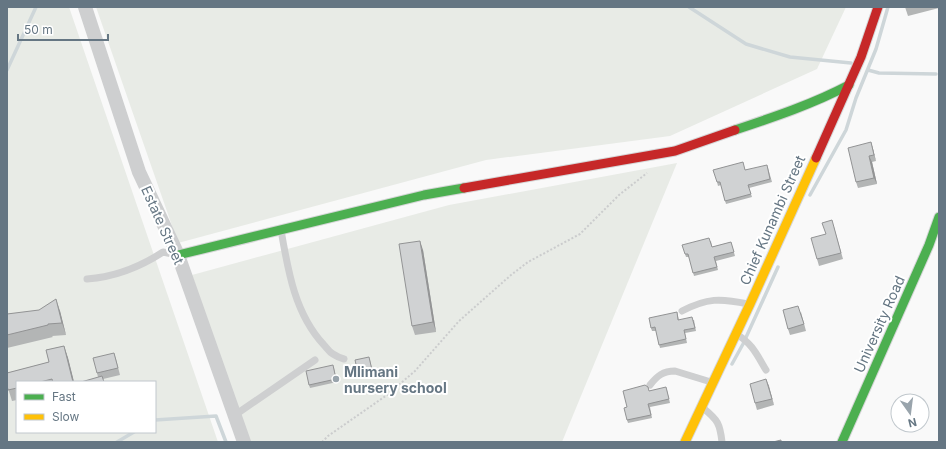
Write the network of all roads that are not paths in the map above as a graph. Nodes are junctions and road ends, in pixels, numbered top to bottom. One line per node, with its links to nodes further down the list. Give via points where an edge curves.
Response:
1 (85, 7): 6 (street, Estate Street, via 139,172)
2 (878, 7): 3 (street, Chief Kunambi Street)
3 (849, 85): 5 (street, via 766,120 675,151 424,195); 8 (street, Chief Kunambi Street)
4 (939, 217): 21 (street, University Road)
5 (281, 230): 6 (street); 11 (lane, via 287,264 304,317 315,336 333,354)
6 (178, 255): 7 (lane, via 163,252 148,262 116,274); 17 (street, Estate Street)
7 (87, 279)
8 (750, 304): 9 (lane, via 712,300 698,303); 10 (street, Chief Kunambi Street)
9 (682, 311)
10 (736, 334): 13 (lane, via 750,344); 14 (street, Chief Kunambi Street)
11 (344, 359)
12 (315, 360): 17 (lane)
13 (766, 370)
14 (713, 383): 15 (lane, via 668,371 662,373); 16 (street, Chief Kunambi Street)
15 (650, 385)
16 (702, 407): 19 (street, Chief Kunambi Street); 20 (lane, via 718,422)
17 (235, 415): 18 (street, Estate Street)
18 (244, 442)
19 (685, 442)
20 (722, 442)
21 (842, 442)

